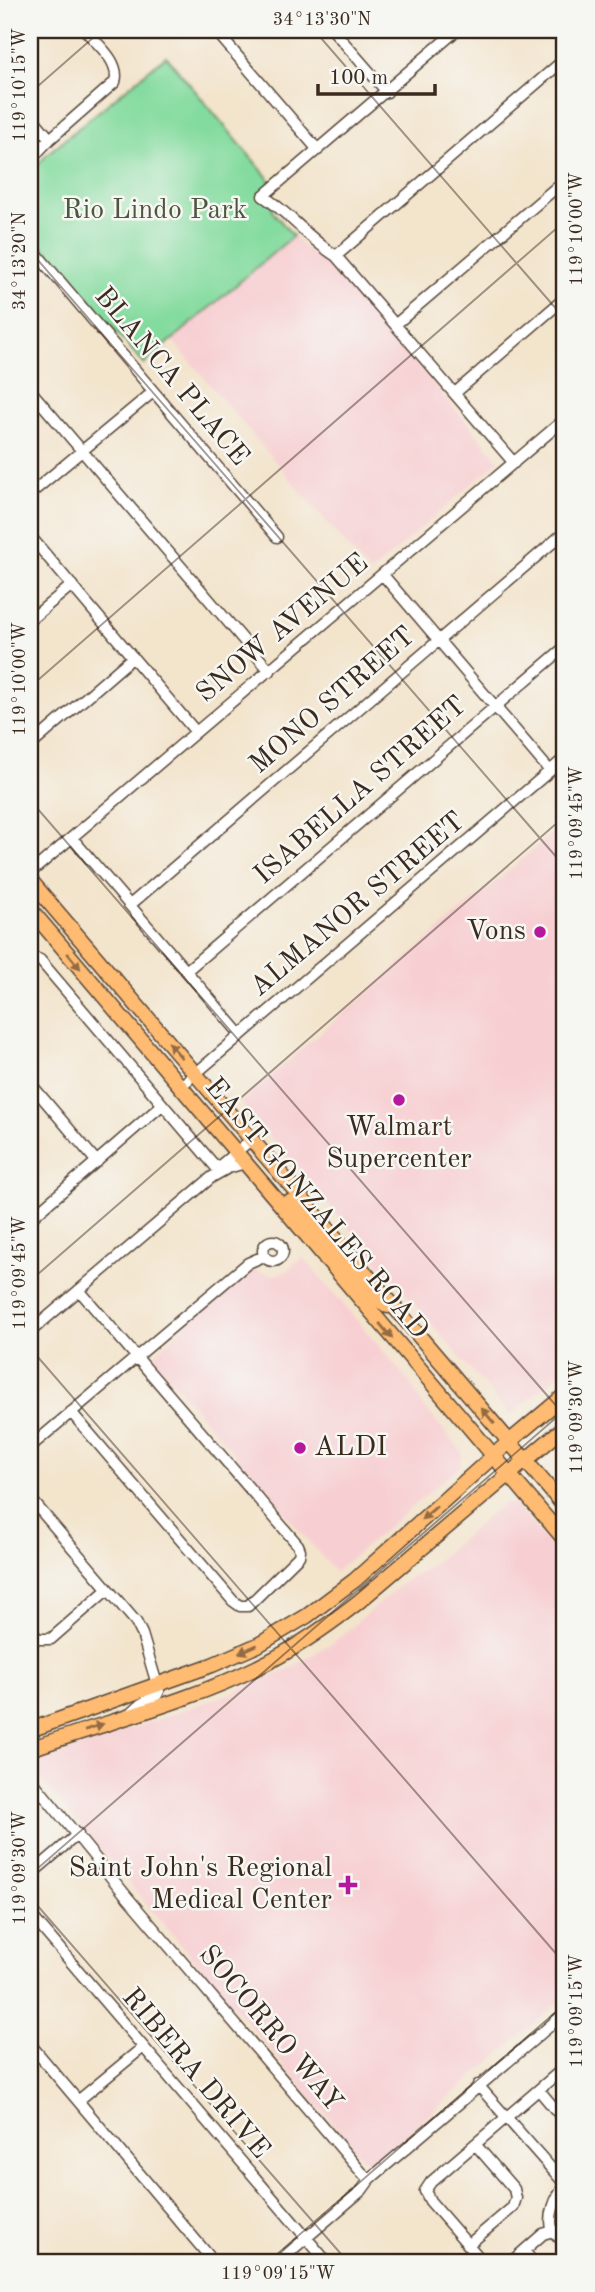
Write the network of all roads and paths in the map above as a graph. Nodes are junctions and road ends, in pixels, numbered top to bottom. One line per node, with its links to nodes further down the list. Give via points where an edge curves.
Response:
1 (85, 30): 8 (street, via 117,75 110,87)
2 (215, 30): 9 (street)
3 (333, 30): 6 (street)
4 (457, 30): 6 (street)
5 (565, 59): 13 (street)
6 (387, 92): 9 (street)
7 (30, 115): 8 (street)
8 (50, 139): 10 (street)
9 (317, 150): 13 (street, via 263,196)
10 (30, 160)
11 (565, 180): 15 (street)
12 (30, 246): 17 (street, BLANCA PLACE)
13 (336, 256): 15 (street)
14 (565, 299): 18 (street)
15 (396, 324): 18 (street)
16 (30, 390): 20 (street)
17 (153, 391): 20 (street); 25 (street, BLANCA PLACE)
18 (455, 393): 21 (street)
19 (565, 419): 21 (street, SNOW AVENUE)
20 (82, 451): 22 (street); 32 (street)
21 (514, 463): 26 (street, SNOW AVENUE)
22 (30, 494)
23 (565, 532): 29 (street, MONO STREET)
24 (30, 536): 27 (street)
25 (277, 537)
26 (383, 575): 29 (street); 32 (street, SNOW AVENUE)
27 (72, 585): 28 (street); 31 (street)
28 (30, 620)
29 (439, 640): 33 (street); 41 (street, MONO STREET)
30 (565, 646): 33 (street, ISABELLA STREET)
31 (133, 657): 34 (street); 35 (street)
32 (270, 671): 34 (street, SNOW AVENUE)
33 (495, 707): 37 (street); 44 (street, ISABELLA STREET)
34 (196, 732): 38 (street, SNOW AVENUE)
35 (30, 746)
36 (565, 758): 37 (street, ALMANOR STREET)
37 (550, 771): 45 (street, ALMANOR STREET)
38 (72, 838): 39 (street, SNOW AVENUE); 41 (street)
39 (30, 873)
40 (30, 880): 46 (main road, EAST GONZALES ROAD, one-way to 40)
41 (130, 905): 44 (street)
42 (30, 909): 48 (main road, EAST GONZALES ROAD, one-way to 48)
43 (30, 956): 51 (street, via 40,960)
44 (186, 971): 45 (street)
45 (241, 1035): 46 (street, ALMANOR STREET)
46 (195, 1074): 48 (street, ALMANOR STREET); 52 (main road, EAST GONZALES ROAD)
47 (30, 1083): 49 (street)
48 (181, 1086): 53 (main road, EAST GONZALES ROAD)
49 (39, 1094): 50 (street); 54 (street)
50 (30, 1103)
51 (162, 1105): 54 (street); 55 (street)
52 (252, 1139): 53 (street); 58 (main road, EAST GONZALES ROAD)
53 (241, 1157): 55 (street); 56 (main road, EAST GONZALES ROAD)
54 (97, 1163): 57 (street)
55 (216, 1172): 61 (street)
56 (271, 1193): 58 (main road, via 287,1200 331,1247); 60 (main road, EAST GONZALES ROAD)
57 (30, 1219)
58 (343, 1246): 62 (main road, EAST GONZALES ROAD)
59 (264, 1256): 64 (street, via 248,1263)
60 (326, 1260): 62 (main road, via 336,1258 371,1295); 70 (main road, EAST GONZALES ROAD, one-way to 70)
61 (79, 1290): 63 (street); 64 (street)
62 (400, 1313): 68 (main road, EAST GONZALES ROAD, one-way to 62)
63 (30, 1332)
64 (136, 1357): 66 (street); 66 (street, via 298,1545 299,1556 290,1567 248,1606 230,1599)
65 (565, 1395): 68 (main road)
66 (71, 1412): 69 (street)
67 (565, 1427): 71 (main road)
68 (515, 1437): 70 (main road); 71 (main road, EAST GONZALES ROAD)
69 (30, 1447)
70 (494, 1457): 72 (main road, EAST GONZALES ROAD); 78 (main road, one-way to 78, via 355,1580 307,1616 258,1645)
71 (525, 1461): 72 (main road); 74 (main road, EAST GONZALES ROAD)
72 (509, 1475): 75 (main road, EAST GONZALES ROAD); 80 (main road, via 357,1603 295,1647 242,1675)
73 (30, 1498): 76 (street)
74 (565, 1507)
75 (565, 1540)
76 (108, 1589): 77 (street, via 51,1639 39,1639); 78 (street, via 136,1622)
77 (30, 1632)
78 (158, 1683): 79 (main road); 80 (street, via 158,1695)
79 (74, 1714): 81 (main road); 82 (street, via 68,1723)
80 (130, 1714): 83 (main road, one-way to 80)
81 (30, 1730)
82 (30, 1738)
83 (30, 1749)
84 (30, 1778): 85 (street, SOCORRO WAY)
85 (78, 1834): 86 (street); 98 (street, SOCORRO WAY)
86 (30, 1875)
87 (30, 1914): 90 (street, RIBERA DRIVE)
88 (565, 2013): 92 (street)
89 (30, 2044): 94 (street)
90 (142, 2048): 94 (street); 101 (street, RIBERA DRIVE)
91 (565, 2067): 93 (street)
92 (478, 2085): 95 (street); 98 (street)
93 (539, 2090): 95 (street); 96 (street)
94 (79, 2099): 105 (street)
95 (507, 2117): 97 (street); 99 (street)
96 (565, 2121)
97 (475, 2144): 103 (street, via 514,2189 516,2198 513,2207); 103 (street, via 430,2182 426,2192)
98 (370, 2179): 101 (street)
99 (565, 2185): 100 (street, via 554,2206)
100 (553, 2231): 102 (street); 104 (street)
101 (305, 2238): 106 (street); 107 (street, RIBERA DRIVE)
102 (565, 2244)
103 (468, 2245): 108 (street)
104 (524, 2252): 109 (street); 110 (street)
105 (214, 2262)
106 (278, 2262)
107 (327, 2262)
108 (483, 2262)
109 (511, 2262)
110 (533, 2262)

